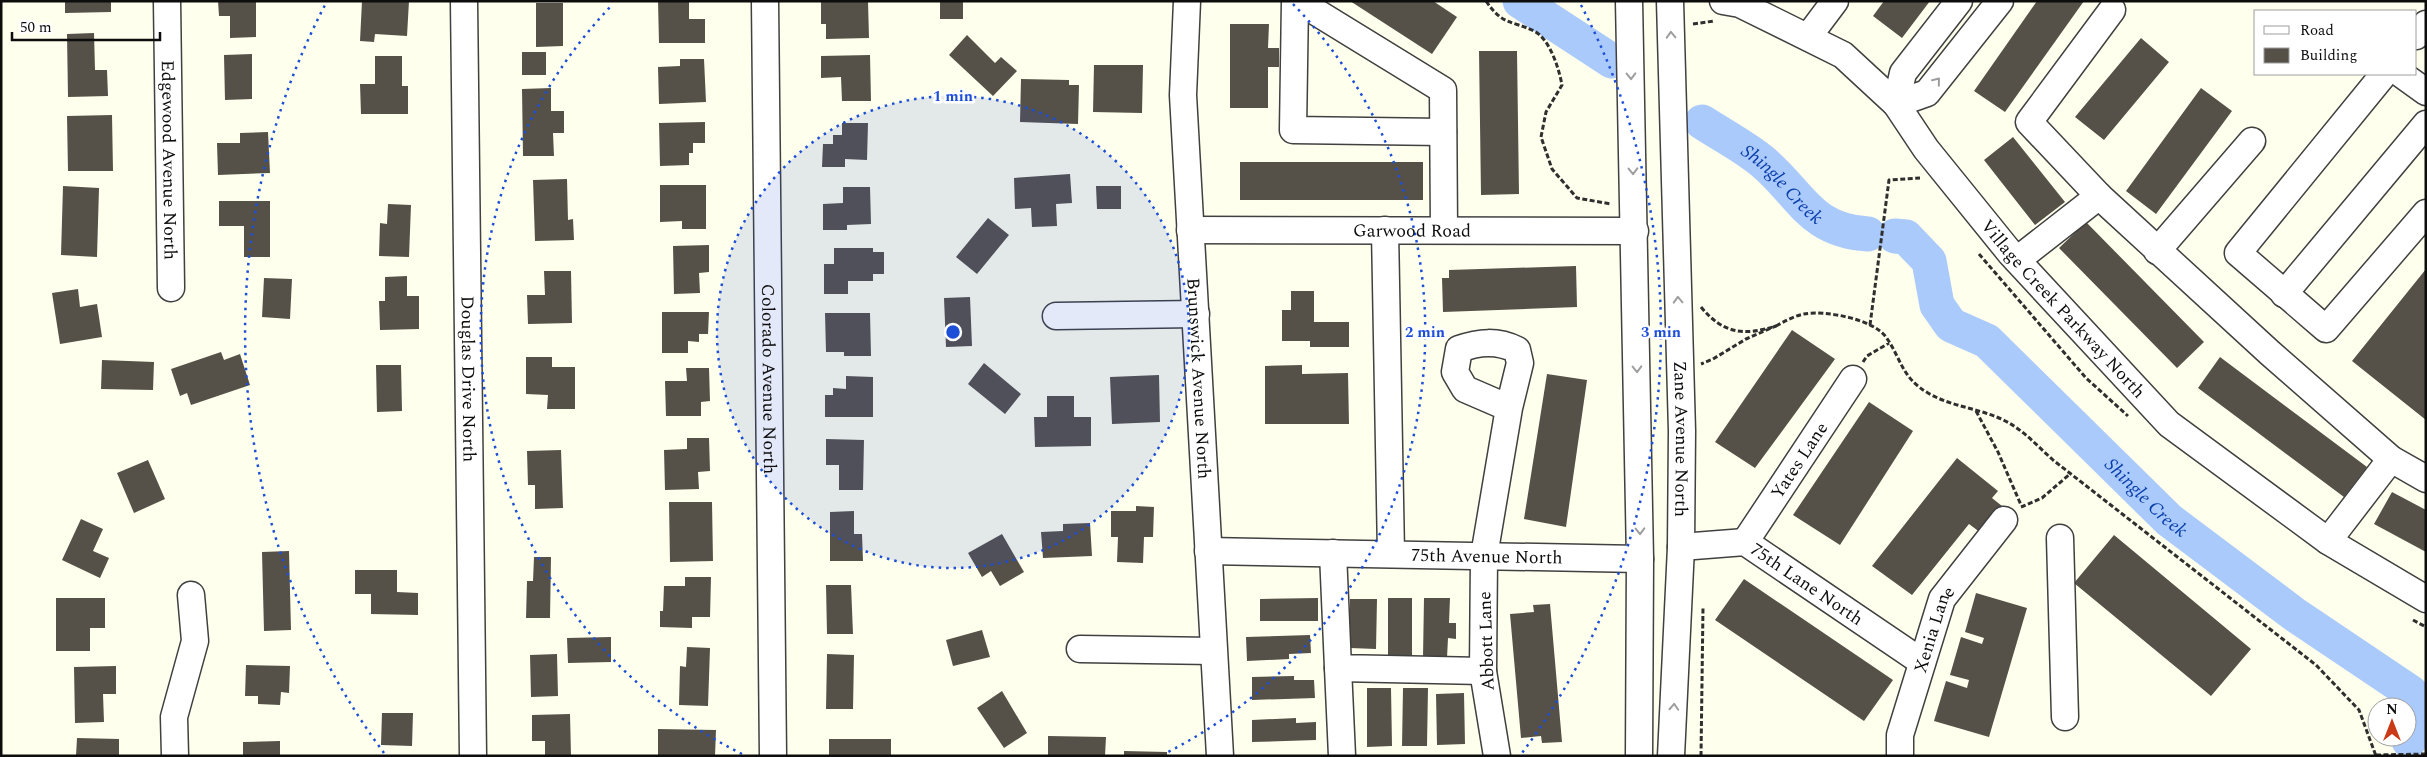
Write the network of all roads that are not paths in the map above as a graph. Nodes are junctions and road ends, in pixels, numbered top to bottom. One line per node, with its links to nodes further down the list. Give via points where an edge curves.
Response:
1 (166, 1): 31 (street, Edgewood Avenue North)
2 (464, 1): 58 (street, Douglas Drive North)
3 (765, 1): 59 (street, Colorado Avenue North)
4 (1187, 1): 25 (street, Brunswick Avenue North, via 1183,95)
5 (1297, 1): 21 (street, via 1443,90); 21 (street, via 1293,130)
6 (1629, 1): 28 (street, one-way to 28)
7 (1670, 1): 43 (street, Zane Avenue North, one-way to 7, via 1682,431)
8 (1835, 1): 15 (street)
9 (1958, 1): 19 (street, via 1903,73)
10 (2000, 1): 19 (street, one-way to 10, via 1927,93)
11 (2112, 10): 23 (street, via 2029,122)
12 (1723, 13): 15 (street, Village Creek Parkway North, via 1740,4)
13 (2426, 24): 14 (street)
14 (2417, 35)
15 (1808, 37): 19 (street, Village Creek Parkway North, via 1843,55)
16 (2383, 75): 32 (street, via 2238,253)
17 (2402, 75): 18 (street)
18 (2426, 92)
19 (1896, 104): 30 (street, Village Creek Parkway North, via 1926,149)
20 (2426, 124): 32 (street)
21 (1443, 132): 27 (street)
22 (2252, 141): 29 (street)
23 (2099, 196): 29 (street); 30 (street)
24 (2426, 213): 32 (street, via 2326,329)
25 (1190, 230): 26 (street, Garwood Road); 33 (street, Brunswick Avenue North)
26 (1385, 230): 27 (street, Garwood Road); 46 (street)
27 (1444, 230): 28 (street, Garwood Road)
28 (1635, 231): 48 (street, one-way to 48)
29 (2157, 251): 37 (street)
30 (2017, 260): 41 (street, Village Creek Parkway North, via 2169,424)
31 (171, 288)
32 (2284, 294)
33 (1196, 314): 34 (street); 44 (street, Brunswick Avenue North)
34 (1056, 316)
35 (1853, 379): 42 (street, Yates Lane)
36 (1509, 408): 47 (street, Abbott Lane)
37 (2391, 459): 38 (street); 41 (street)
38 (2426, 479)
39 (2013, 513): 53 (street, Xenia Lane, via 1942,599)
40 (2060, 538): 56 (street)
41 (2328, 541): 50 (street, Village Creek Parkway North)
42 (1744, 542): 43 (street, 75th Lane North); 53 (street, 75th Lane North)
43 (1681, 547): 64 (street, Zane Avenue North, one-way to 43)
44 (1208, 551): 45 (street, 75th Avenue North); 52 (street, Brunswick Avenue North)
45 (1334, 553): 46 (street, 75th Avenue North); 54 (street)
46 (1391, 554): 47 (street, 75th Avenue North)
47 (1484, 556): 48 (street, 75th Avenue North); 55 (street, Abbott Lane)
48 (1640, 559): 63 (street)
49 (190, 595): 57 (street, via 195,641 174,717)
50 (2426, 599)
51 (1080, 649): 52 (street)
52 (1213, 651): 60 (street, Brunswick Avenue North)
53 (1922, 662): 65 (street, Xenia Lane, via 1900,735)
54 (1338, 668): 55 (street); 61 (street)
55 (1483, 671): 62 (street, Abbott Lane)
56 (2065, 717)
57 (175, 756)
58 (473, 756)
59 (773, 756)
60 (1220, 756)
61 (1342, 756)
62 (1497, 756)
63 (1639, 756)
64 (1671, 756)
65 (1900, 756)

